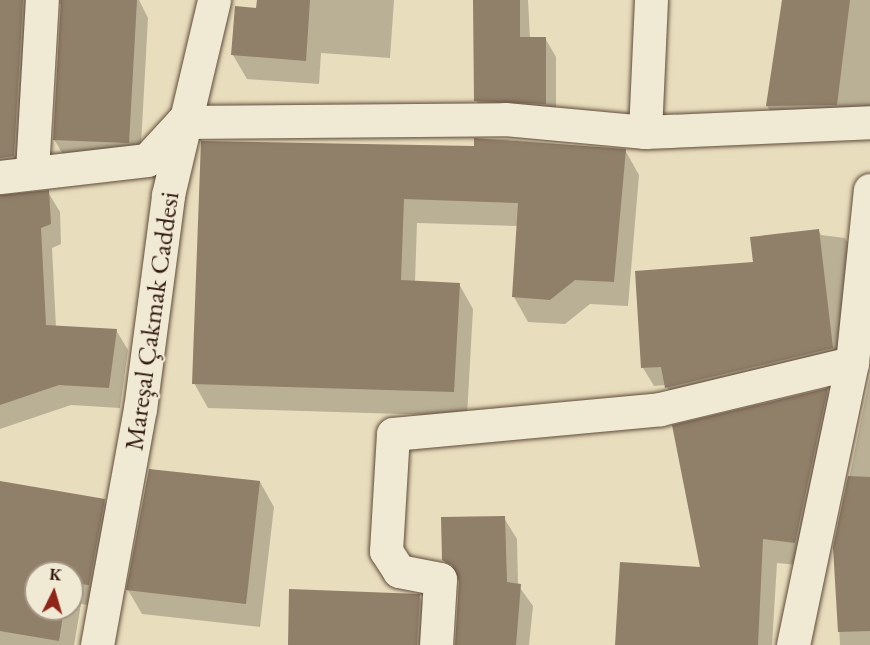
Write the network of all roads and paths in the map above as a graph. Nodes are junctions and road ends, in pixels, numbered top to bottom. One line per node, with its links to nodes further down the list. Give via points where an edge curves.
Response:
1 (42, 0): 7 (street)
2 (214, 0): 4 (street, Mareşal Çakmak Caddesi)
3 (651, 0): 6 (street)
4 (182, 122): 6 (street, via 505,119); 7 (street, via 147,160); 11 (street, Mareşal Çakmak Caddesi, via 168,195 140,409)
5 (870, 122): 6 (street)
6 (645, 132)
7 (32, 171): 8 (street)
8 (0, 177)
9 (870, 190): 10 (street)
10 (852, 363): 12 (street, via 660,409 393,434 386,551 399,571 440,579); 13 (street)
11 (97, 645)
12 (436, 645)
13 (794, 645)

